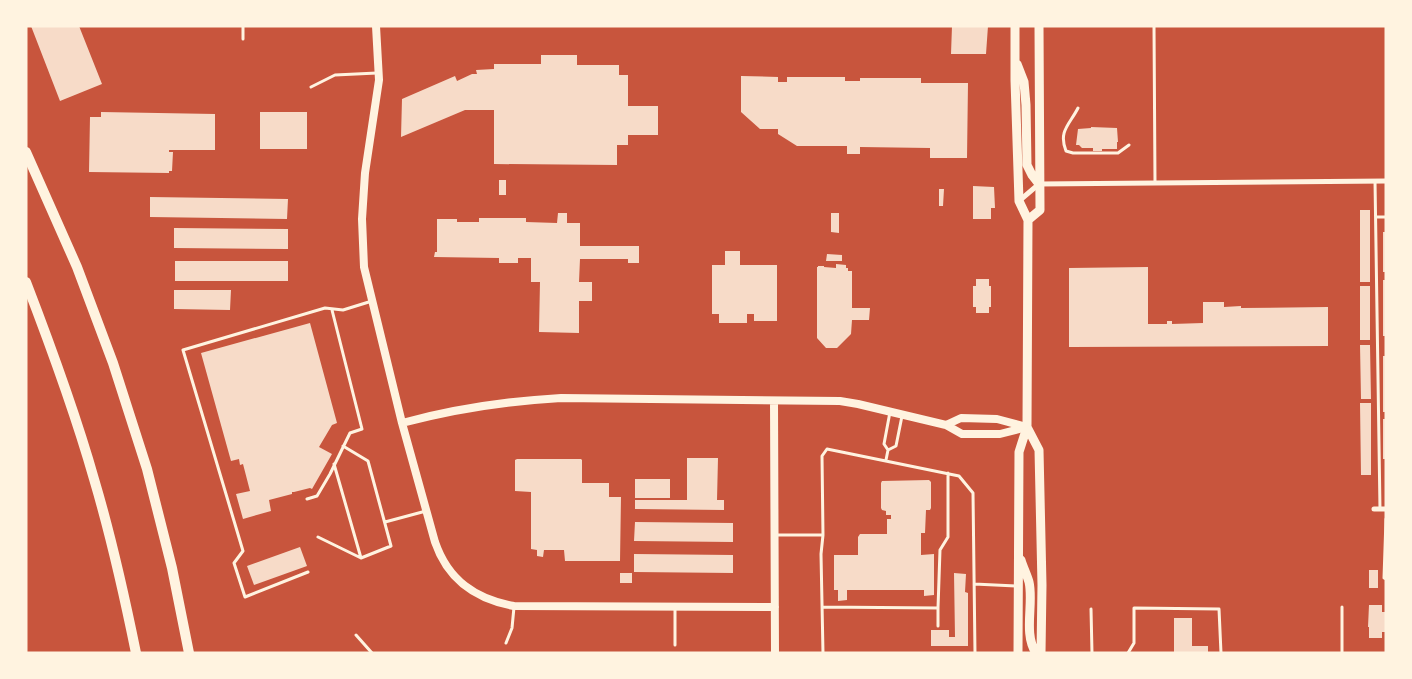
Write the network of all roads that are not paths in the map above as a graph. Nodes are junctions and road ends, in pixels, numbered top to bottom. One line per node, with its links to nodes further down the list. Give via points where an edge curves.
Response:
1 (243, 26): 6 (lane)
2 (376, 26): 8 (street)
3 (1015, 26): 7 (main road)
4 (1039, 26): 16 (main road)
5 (1154, 26): 15 (lane)
6 (243, 40)
7 (1015, 60): 16 (main road, via 1024,82 1028,165); 17 (main road)
8 (378, 73): 9 (lane, via 335,75); 22 (street, via 362,220 364,267)
9 (311, 87)
10 (1078, 108): 11 (lane, via 1064,130 1066,151 1118,153)
11 (1129, 145)
12 (26, 152): 63 (highway, via 77,267 113,363 147,469)
13 (1375, 181): 14 (street); 15 (street); 18 (lane)
14 (1386, 181)
15 (1155, 183): 16 (street)
16 (1039, 184): 17 (street); 20 (main road, via 1040,210)
17 (1019, 201): 20 (main road)
18 (1376, 217): 19 (lane); 35 (lane)
19 (1386, 217)
20 (1028, 220): 29 (main road)
21 (26, 282): 62 (highway, via 60,372 94,480 120,574)
22 (373, 301): 23 (lane); 27 (street)
23 (332, 310): 30 (lane, via 362,429 350,433); 47 (lane, via 325,308 183,350 243,551 234,563 245,598)
24 (774, 401): 25 (street, via 840,401); 27 (street, via 561,398 478,406); 42 (street)
25 (890, 411): 26 (street); 31 (lane, via 884,444)
26 (902, 414): 28 (street); 31 (lane, via 896,446)
27 (402, 423): 39 (street)
28 (946, 425): 29 (street, via 961,418 997,419); 29 (street, via 962,434 1000,434)
29 (1027, 427): 45 (main road, via 1019,452); 70 (main road, via 1039,450)
30 (343, 446): 33 (lane); 41 (lane, via 368,461)
31 (888, 450): 32 (lane)
32 (886, 460): 34 (lane); 43 (lane, via 827,449 822,456)
33 (334, 464): 37 (lane, via 317,496); 46 (lane)
34 (948, 474): 49 (lane, via 959,476 973,493); 56 (lane, via 948,537 940,550)
35 (1379, 476): 36 (lane); 38 (lane)
36 (1386, 476)
37 (307, 499)
38 (1380, 509)
39 (426, 511): 41 (lane); 51 (street, via 439,555 453,575 485,598)
40 (1386, 519): 48 (lane)
41 (385, 522): 46 (lane, via 391,546)
42 (775, 535): 43 (lane); 55 (street)
43 (823, 535): 52 (lane)
44 (318, 537): 46 (lane)
45 (1019, 555): 50 (main road); 69 (main road, via 1029,583 1030,635)
46 (361, 558)
47 (308, 572)
48 (1386, 579)
49 (974, 584): 50 (lane); 67 (lane)
50 (1019, 586): 68 (main road)
51 (514, 606): 54 (street); 60 (lane, via 512,628)
52 (822, 606): 56 (lane); 66 (lane)
53 (1342, 606): 74 (lane)
54 (675, 607): 55 (street); 61 (lane)
55 (775, 607): 65 (street)
56 (938, 608): 58 (lane)
57 (1091, 608): 71 (lane)
58 (938, 626)
59 (356, 635): 64 (lane)
60 (506, 643)
61 (675, 645)
62 (136, 653)
63 (189, 653)
64 (372, 653)
65 (775, 653)
66 (823, 653)
67 (975, 653)
68 (1018, 653)
69 (1036, 653)
70 (1041, 653)
71 (1092, 653)
72 (1128, 653): 73 (lane, via 1134,643 1134,608 1219,609)
73 (1221, 653)
74 (1342, 653)

